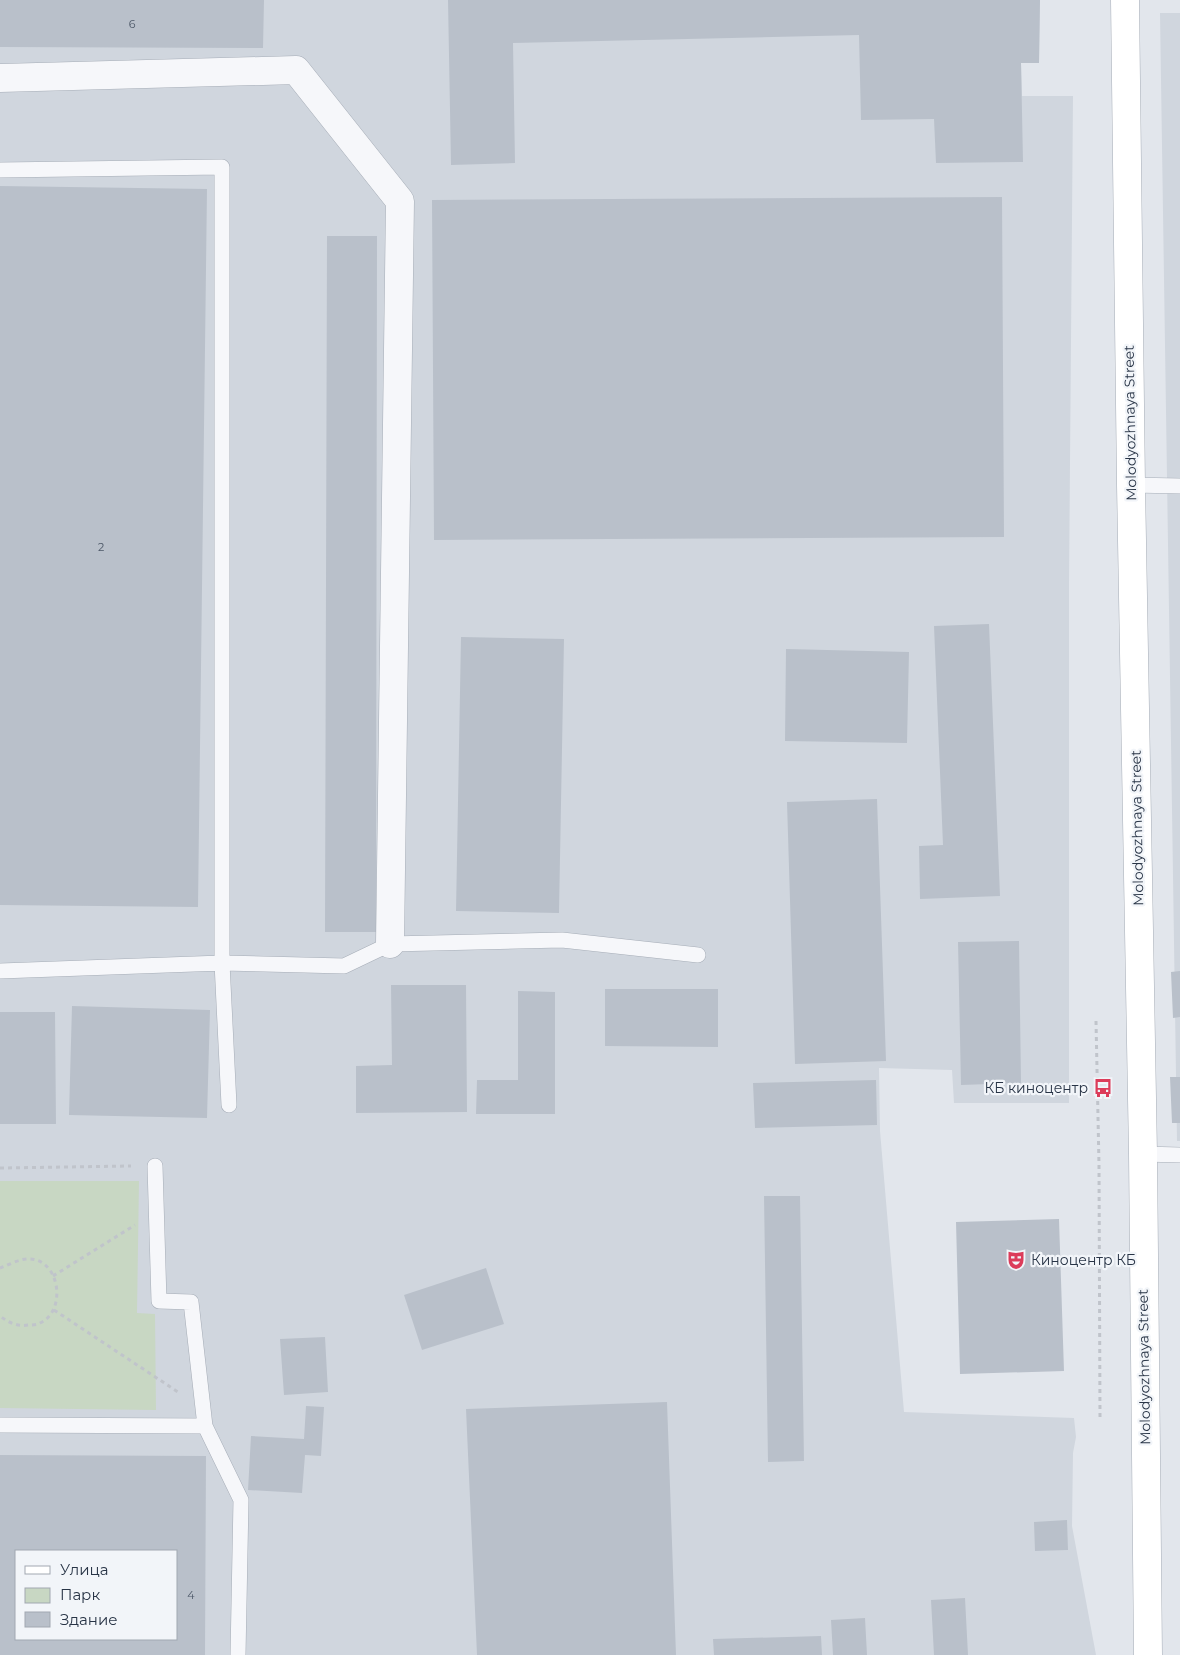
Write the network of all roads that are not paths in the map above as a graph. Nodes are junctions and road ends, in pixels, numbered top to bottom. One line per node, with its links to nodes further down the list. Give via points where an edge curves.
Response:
1 (1125, 0): 4 (main road, Molodyozhnaya Street)
2 (0, 78): 6 (street, via 296,70 400,201)
3 (0, 170): 8 (lane, via 222,167)
4 (1131, 485): 5 (lane); 11 (main road, Molodyozhnaya Street)
5 (1180, 486)
6 (390, 944): 7 (lane, via 562,940); 8 (lane, via 344,966)
7 (698, 955)
8 (222, 963): 9 (lane); 10 (lane)
9 (0, 972)
10 (229, 1105)
11 (1143, 1154): 12 (lane); 17 (main road, Molodyozhnaya Street)
12 (1180, 1156)
13 (154, 1166): 15 (lane, via 159,1301 191,1302)
14 (0, 1425): 15 (lane)
15 (205, 1426): 16 (lane, via 241,1500)
16 (238, 1655)
17 (1148, 1655)

